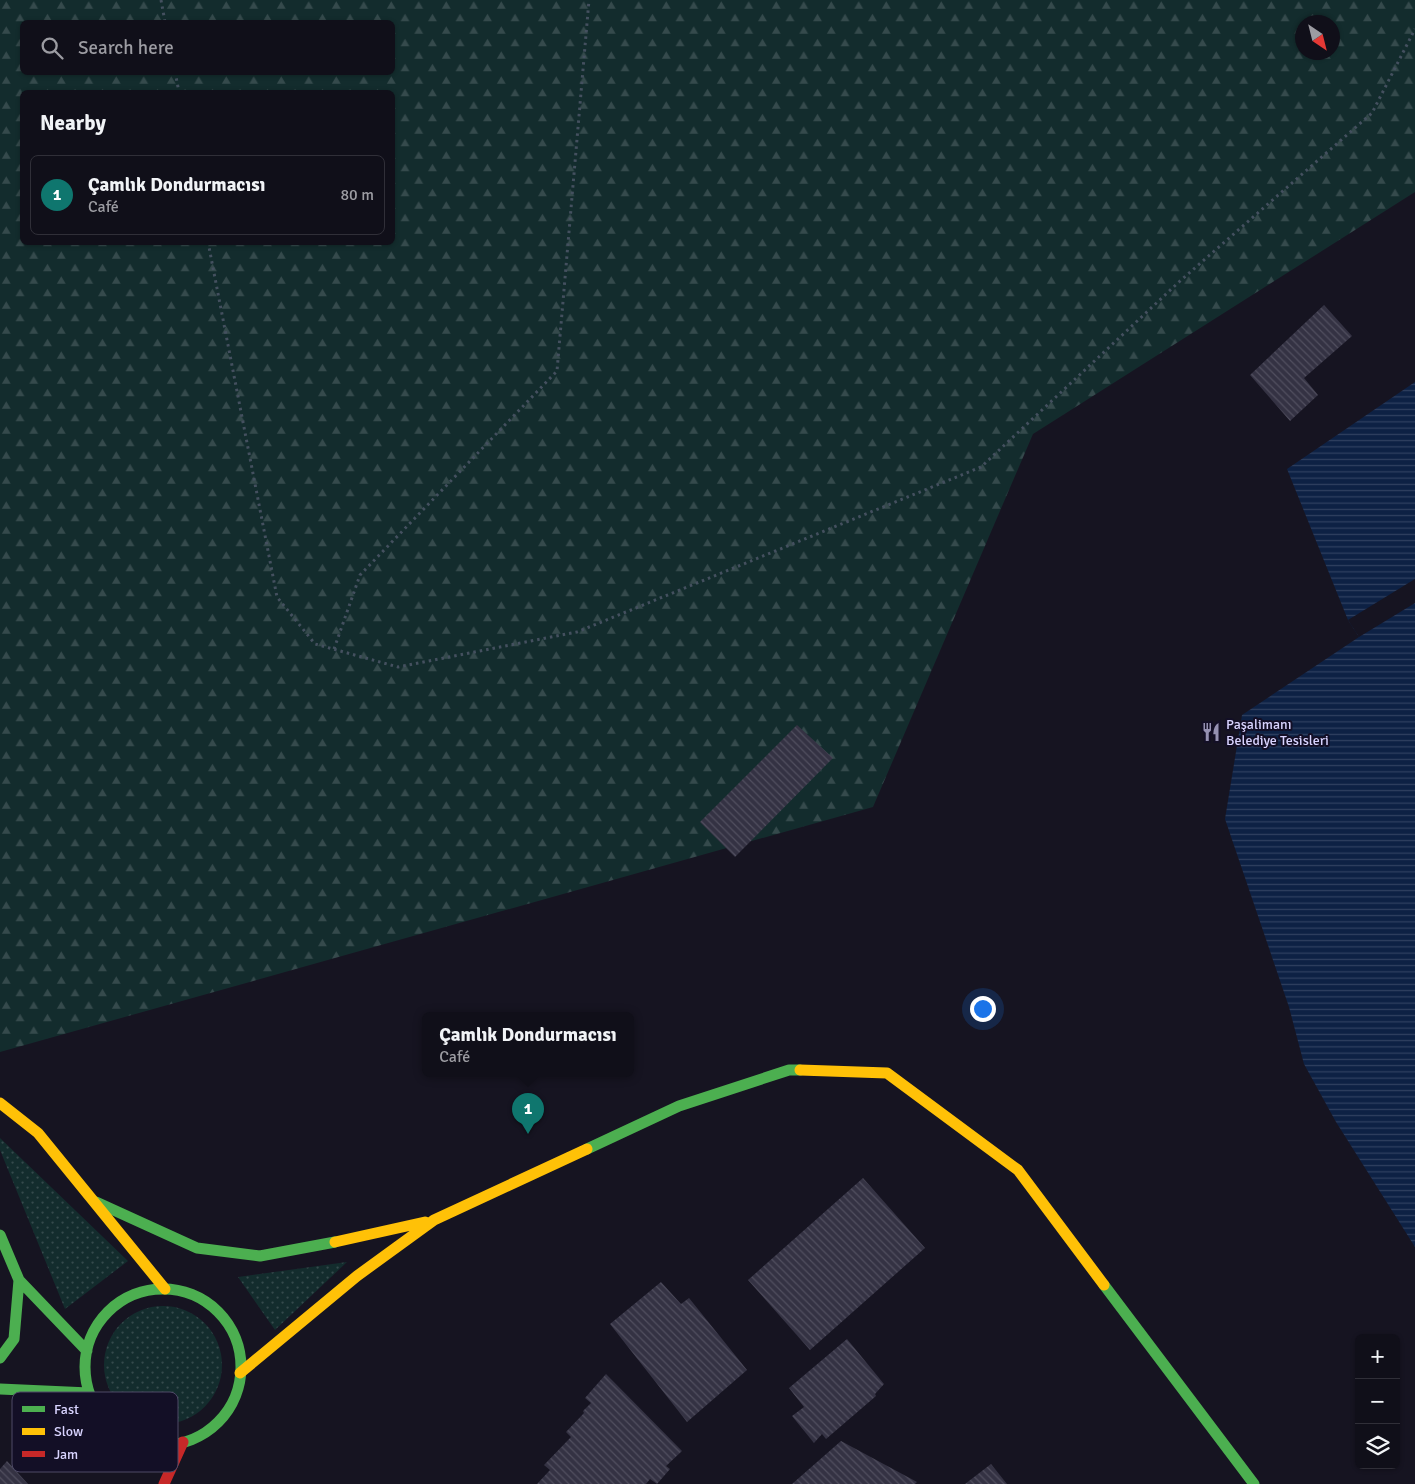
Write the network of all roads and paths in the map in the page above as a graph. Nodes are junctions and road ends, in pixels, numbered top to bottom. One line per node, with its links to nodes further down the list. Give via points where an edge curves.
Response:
1 (161, 0): 3 (path)
2 (589, 0): 8 (path, via 557,371 360,575)
3 (165, 20)
4 (1415, 29): 8 (path, via 1372,113 1180,281 981,467 577,632 398,667)
5 (176, 75): 6 (path)
6 (179, 90)
7 (209, 245): 8 (path, via 277,597 316,644)
8 (334, 650)
9 (0, 1103): 10 (main road, via 38,1133)
10 (96, 1202): 11 (main road, via 197,1248 260,1256); 14 (main road)
11 (434, 1220): 17 (main road, via 357,1276); 26 (main road, via 679,1106 789,1070 887,1073 1018,1170)
12 (0, 1235): 13 (main road)
13 (19, 1280): 15 (main road); 16 (main road, via 14,1339)
14 (165, 1289): 15 (main road, via 144,1290 119,1302 99,1320); 17 (main road, via 196,1295 218,1310 234,1332 242,1358)
15 (87, 1350): 20 (main road, via 85,1368)
16 (0, 1358)
17 (240, 1374): 21 (main road, via 240,1385 230,1408 214,1427)
18 (0, 1389): 19 (main road)
19 (67, 1392)
20 (89, 1392)
21 (183, 1442): 22 (main road); 23 (main road)
22 (178, 1443)
23 (178, 1453)
24 (169, 1472): 25 (main road)
25 (164, 1484)
26 (1254, 1484)

